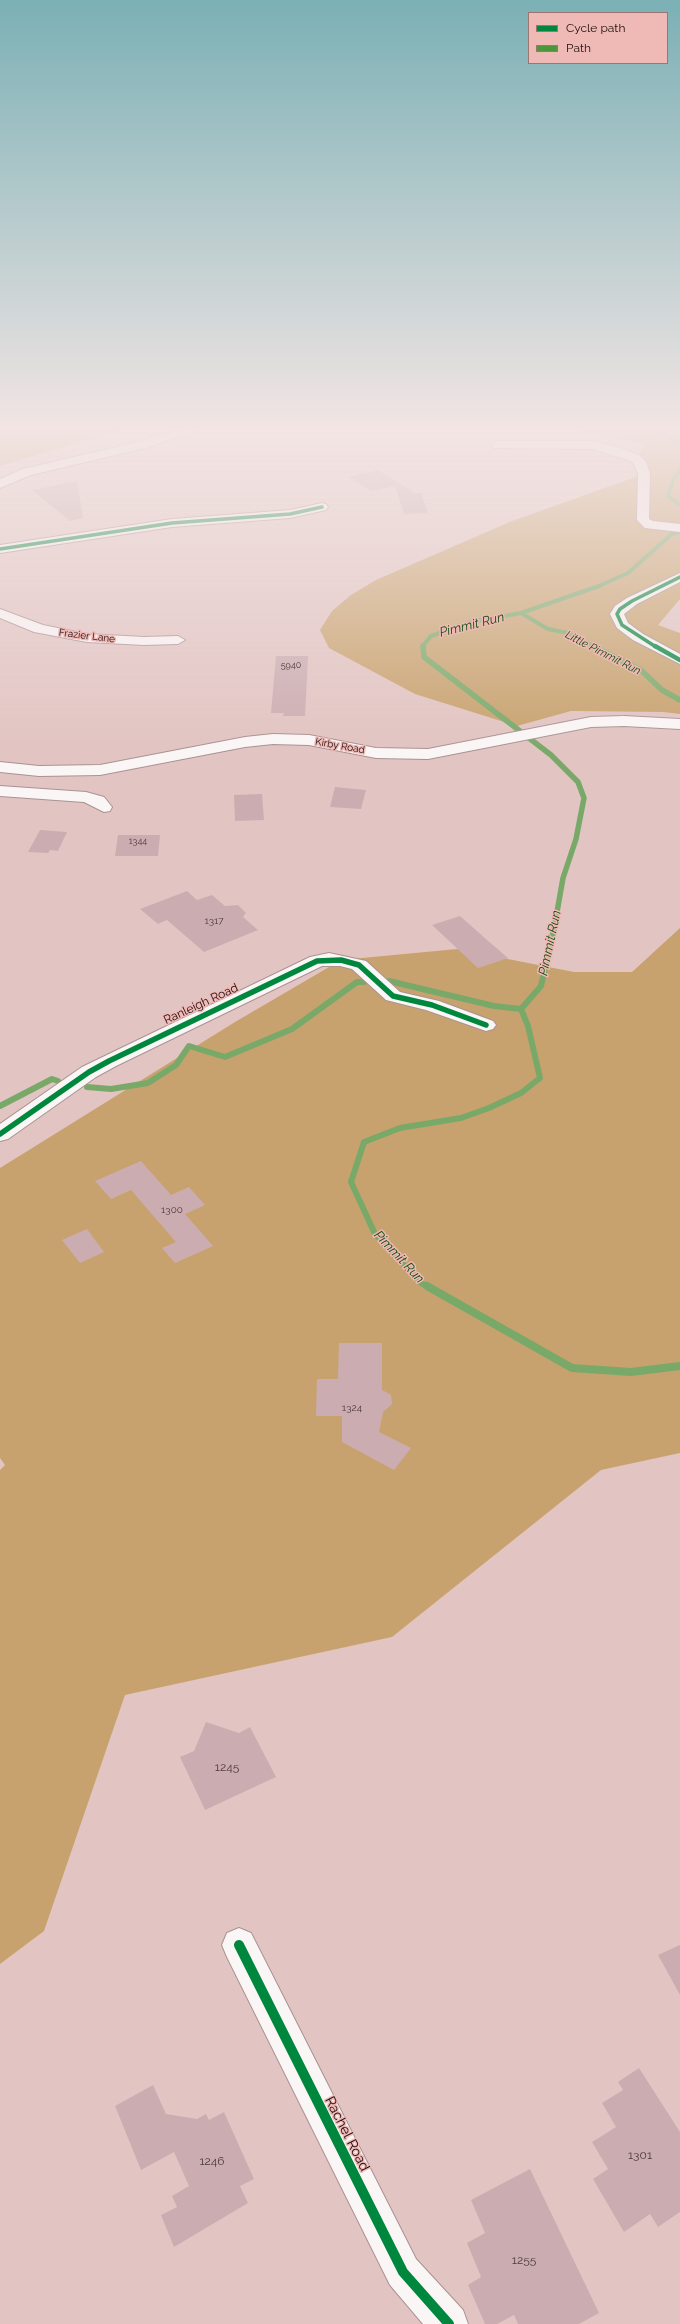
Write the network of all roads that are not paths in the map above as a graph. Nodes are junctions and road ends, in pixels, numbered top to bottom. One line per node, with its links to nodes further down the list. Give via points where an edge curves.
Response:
1 (103, 533): 2 (main road)
2 (0, 549)
3 (680, 577): 6 (main road, via 632,601 617,614 622,625)
4 (0, 613): 5 (main road, Frazier Lane, via 39,629 88,638)
5 (178, 640)
6 (680, 660)
7 (680, 724): 9 (main road, Kirby Road, via 601,722 453,750 412,755 376,752 309,740 259,740 122,767)
8 (0, 767): 9 (main road, Kirby Road)
9 (62, 772): 11 (main road)
10 (0, 791): 11 (main road)
11 (57, 794): 12 (main road, via 86,797 98,801)
12 (104, 807)
13 (486, 1025): 14 (main road, Ranleigh Road, via 420,1002 393,996 359,965 341,960 316,961 109,1061)
14 (0, 1134)
15 (239, 1944): 16 (main road, Rachel Road, via 403,2272)
16 (450, 2324)

